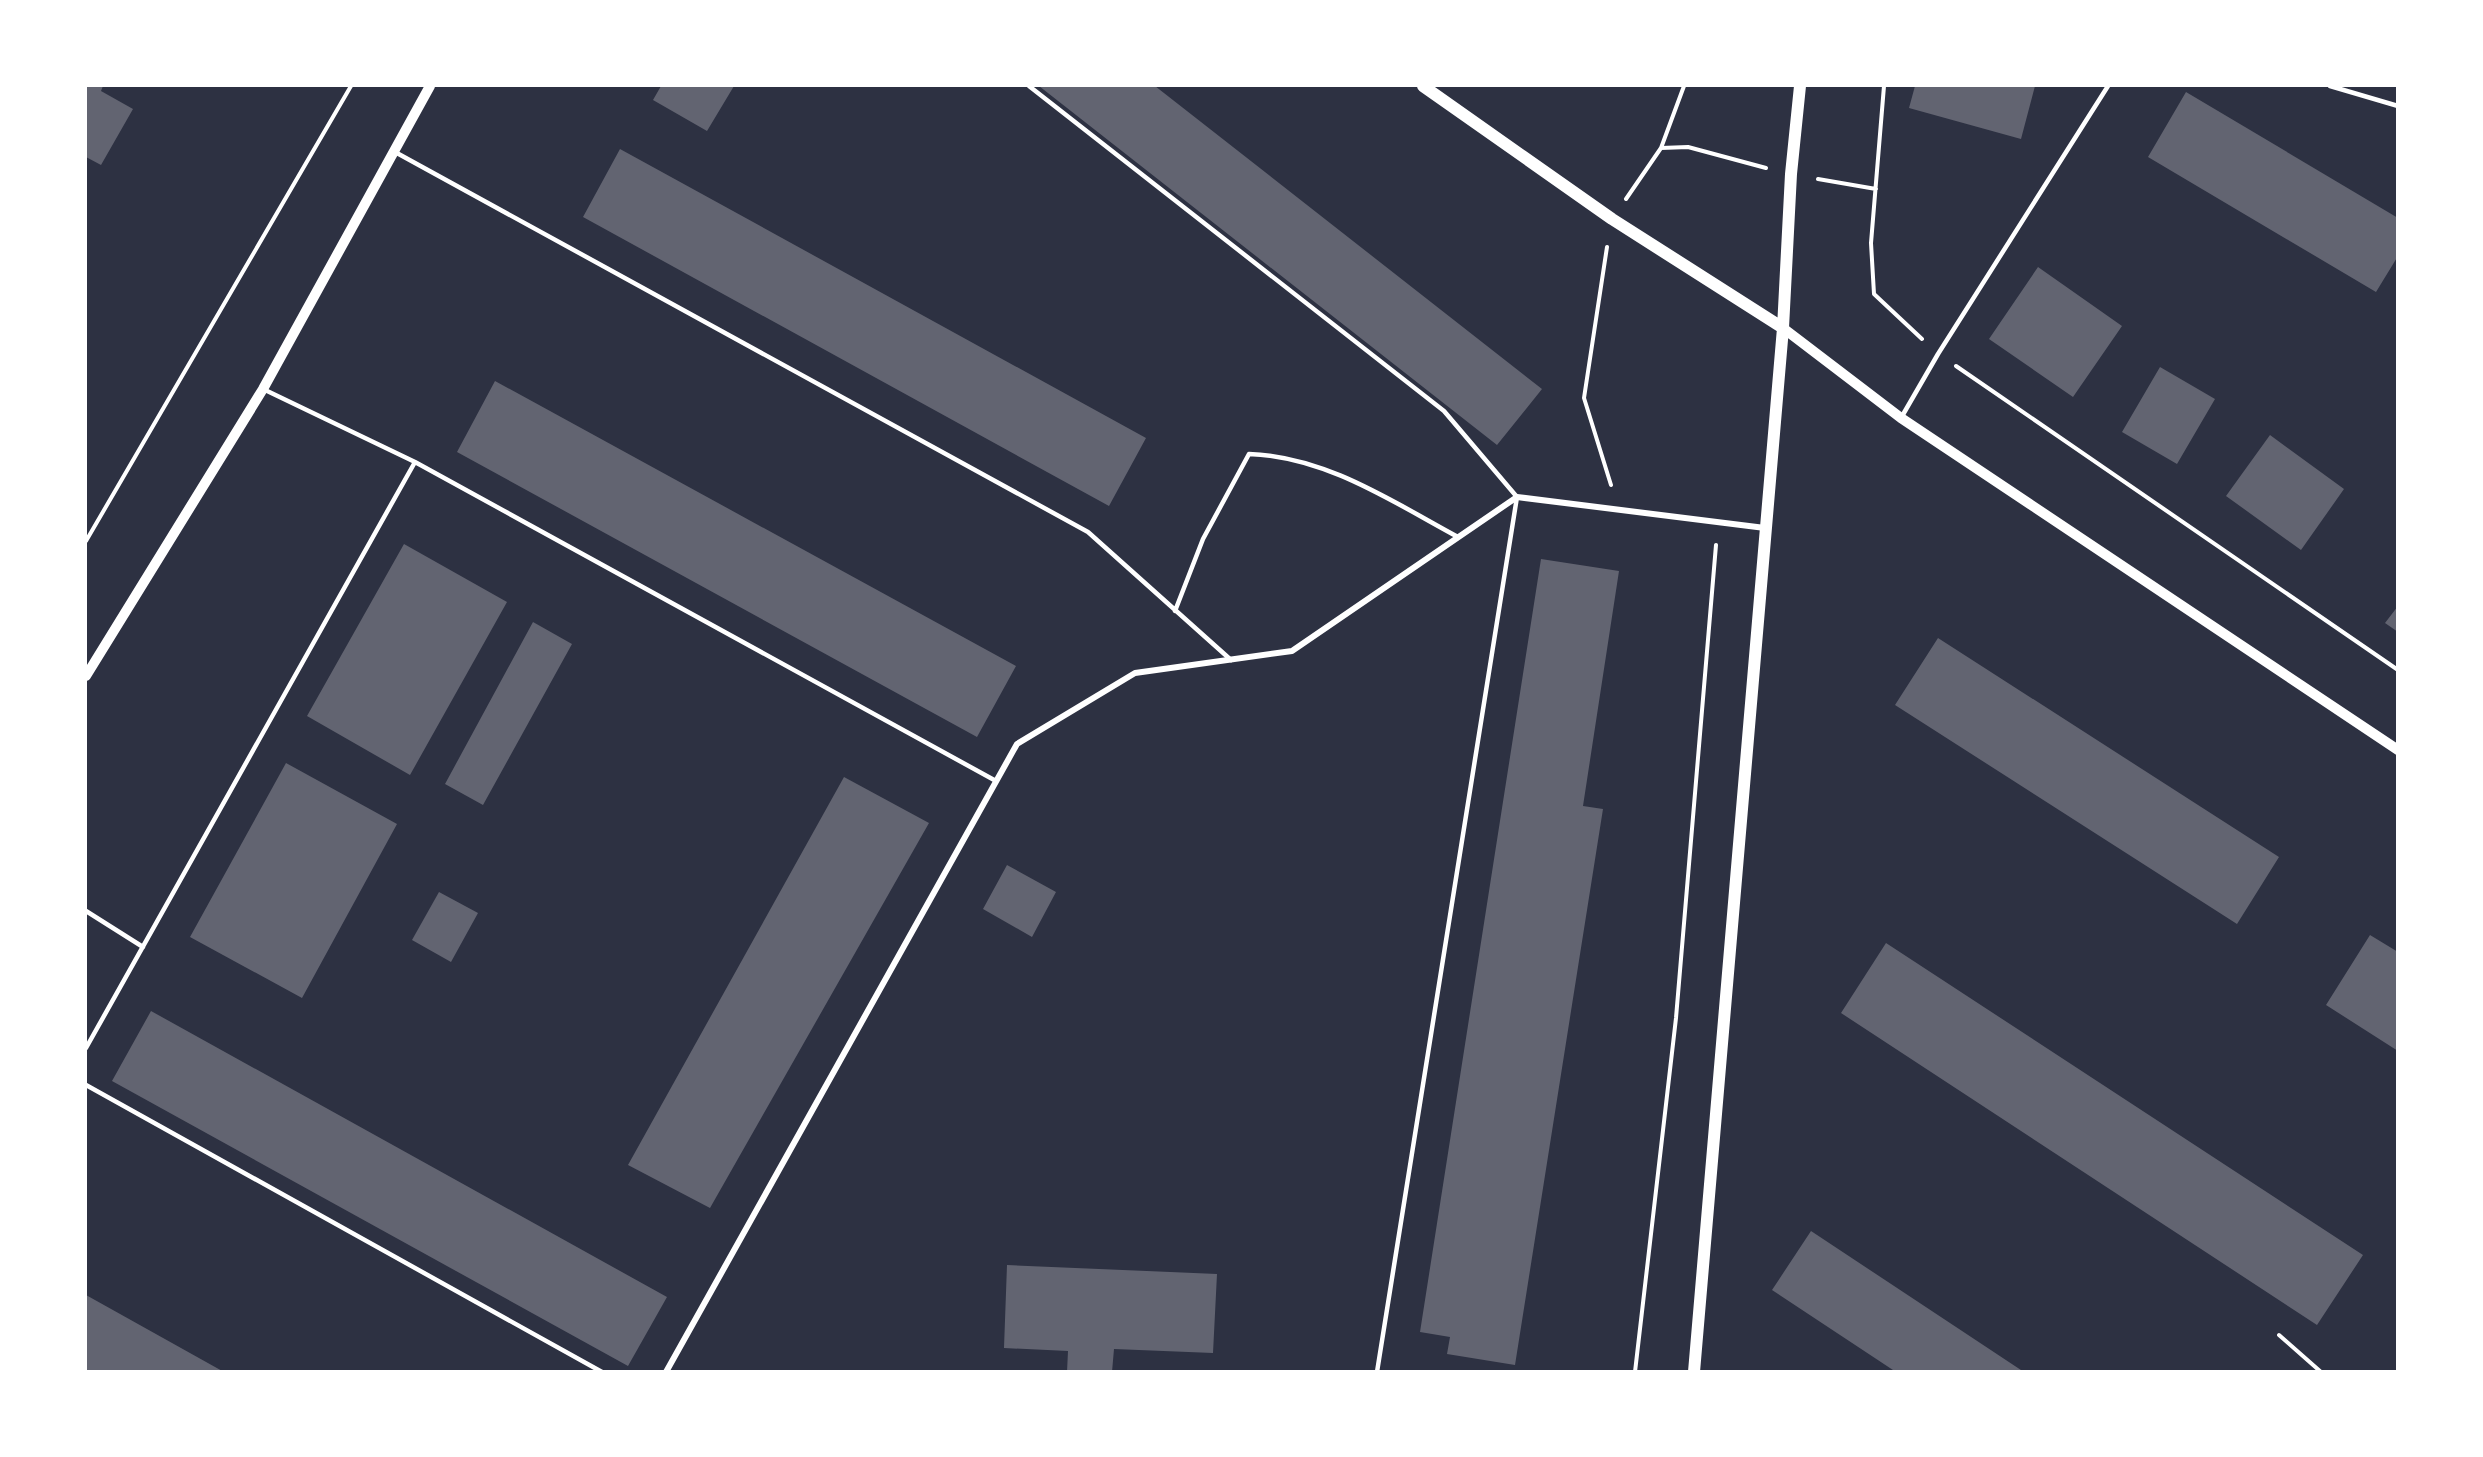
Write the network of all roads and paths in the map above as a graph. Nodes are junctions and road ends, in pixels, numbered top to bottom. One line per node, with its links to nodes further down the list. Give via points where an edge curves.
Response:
1 (351, 86): 23 (path)
2 (430, 86): 11 (street)
3 (1029, 86): 18 (lane, via 1444,411)
4 (1423, 86): 12 (main road)
5 (1684, 86): 12 (path, via 1661,148)
6 (1800, 86): 13 (main road)
7 (1884, 86): 14 (path, via 1871,243 1874,294)
8 (2108, 86): 14 (lane)
9 (2330, 86): 10 (lane)
10 (2397, 106)
11 (394, 151): 15 (street); 24 (lane, via 1088,532)
12 (1612, 219): 13 (main road); 19 (path, via 1584,399)
13 (1783, 328): 16 (street); 21 (main road)
14 (1938, 354): 16 (lane); 26 (path)
15 (263, 389): 17 (lane); 27 (street)
16 (1900, 418): 28 (street)
17 (415, 462): 29 (lane); 31 (lane)
18 (1517, 497): 19 (street); 22 (street); 37 (lane)
19 (1618, 508): 20 (street)
20 (1718, 524): 21 (street); 38 (path, via 1676,1018)
21 (1766, 528): 39 (main road)
22 (1458, 537): 24 (lane, via 1338,474 1278,455 1249,454 1203,539); 25 (street, via 1292,651)
23 (86, 541)
24 (1175, 610): 25 (lane)
25 (1231, 660): 29 (street, via 1135,673 1017,744)
26 (2397, 670)
27 (86, 676)
28 (2397, 750)
29 (996, 781): 36 (street)
30 (86, 911): 31 (lane)
31 (143, 947): 32 (lane)
32 (86, 1048)
33 (86, 1085): 35 (lane)
34 (2279, 1335): 40 (path)
35 (602, 1371)
36 (666, 1371)
37 (1377, 1371)
38 (1635, 1371)
39 (1694, 1371)
40 (2321, 1371)

